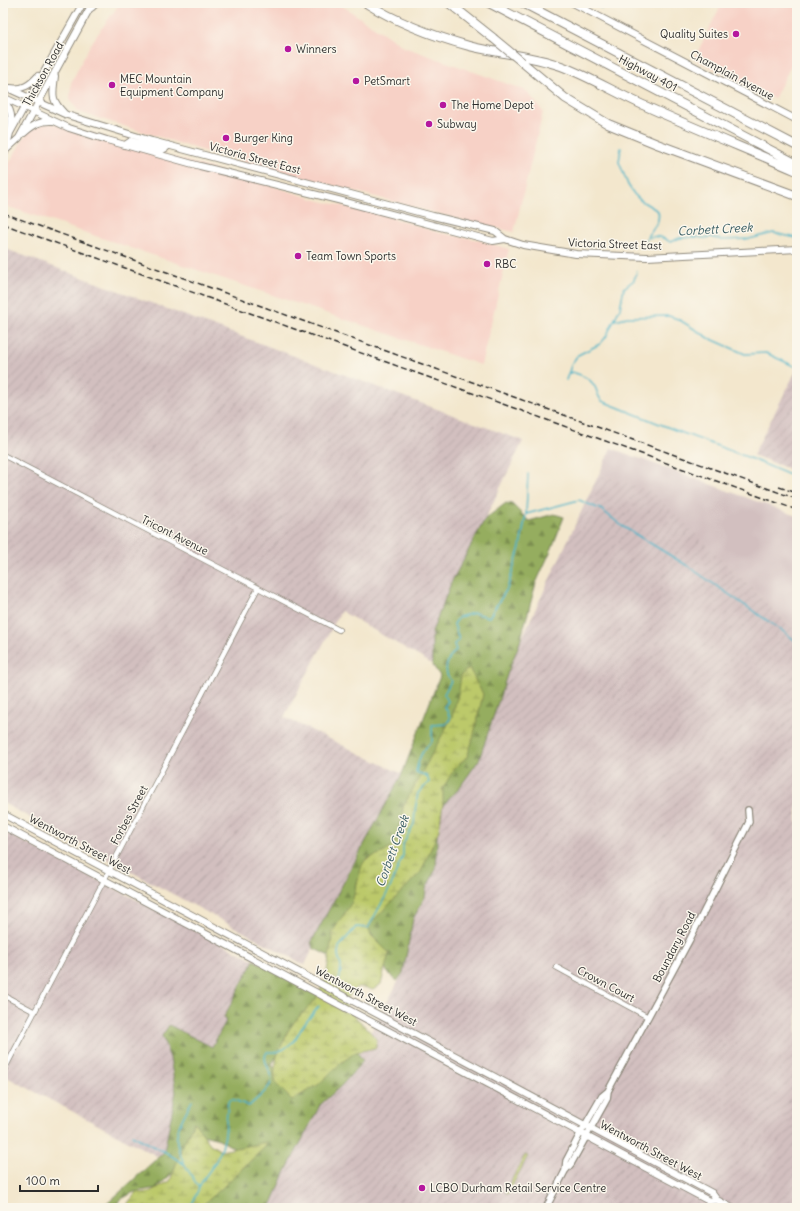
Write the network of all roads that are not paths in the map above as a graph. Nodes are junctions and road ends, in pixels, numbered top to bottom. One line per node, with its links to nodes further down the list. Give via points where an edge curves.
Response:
1 (366, 3): 28 (highway, via 395,20 428,33 470,46 536,58 561,66)
2 (449, 3): 29 (highway, bridge, via 565,98 608,124)
3 (489, 3): 27 (highway, Highway 401)
4 (523, 3): 8 (highway, Highway 401)
5 (532, 3): 8 (highway)
6 (573, 3): 19 (main road, Champlain Avenue)
7 (91, 4): 9 (main road, Thickson Road); 10 (main road, Thickson Road)
8 (624, 55): 25 (highway, Highway 401)
9 (45, 70): 11 (main road, via 24,88); 13 (main road, Thickson Road)
10 (56, 72): 15 (main road, Thickson Road); 18 (main road, via 53,99)
11 (4, 87): 13 (main road, Victoria Street East)
12 (3, 97): 16 (main road, Victoria Street East)
13 (29, 98): 15 (main road, Victoria Street East); 16 (main road, Thickson Road)
14 (3, 100): 21 (main road, via 11,112)
15 (39, 103): 17 (main road, Thickson Road); 18 (main road, Victoria Street East)
16 (24, 107): 17 (main road, Victoria Street East); 21 (main road, Thickson Road)
17 (34, 111): 20 (main road, Victoria Street East); 22 (main road, Thickson Road)
18 (67, 115): 24 (main road, Victoria Street East)
19 (797, 120)
20 (57, 122): 22 (main road, via 39,122); 23 (main road, Victoria Street East)
21 (10, 133): 26 (main road, Thickson Road)
22 (19, 138): 26 (main road, Thickson Road)
23 (125, 145): 24 (main road, via 131,141 162,150); 30 (main road, Victoria Street East, via 493,241)
24 (168, 146): 30 (main road, Victoria Street East, via 495,231)
25 (797, 146)
26 (5, 153)
27 (797, 164)
28 (797, 171)
29 (797, 196)
30 (505, 239): 31 (main road, Victoria Street East, via 522,245 576,254 647,257)
31 (797, 249)
32 (3, 455): 33 (street, Tricont Avenue)
33 (258, 588): 34 (street, Tricont Avenue); 38 (street, Forbes Street)
34 (339, 630)
35 (748, 810): 43 (street, Boundary Road, via 749,822)
36 (3, 814): 38 (main road, Wentworth Street West)
37 (3, 826): 39 (main road, Wentworth Street West)
38 (109, 871): 39 (street, Forbes Street); 45 (main road, Wentworth Street West)
39 (104, 880): 42 (street, Forbes Street); 46 (main road, Wentworth Street West)
40 (556, 967): 43 (street, Crown Court)
41 (3, 995): 42 (street)
42 (35, 1012): 44 (street, Forbes Street)
43 (648, 1017): 45 (street, Boundary Road, via 608,1091 607,1099)
44 (3, 1072)
45 (588, 1127): 46 (street, Boundary Road); 47 (main road, Wentworth Street West, via 712,1193)
46 (583, 1135): 47 (main road, Wentworth Street West, via 708,1201); 48 (street, Boundary Road, via 571,1164)
47 (717, 1200): 49 (main road, Wentworth Street West)
48 (546, 1208)
49 (732, 1208)

